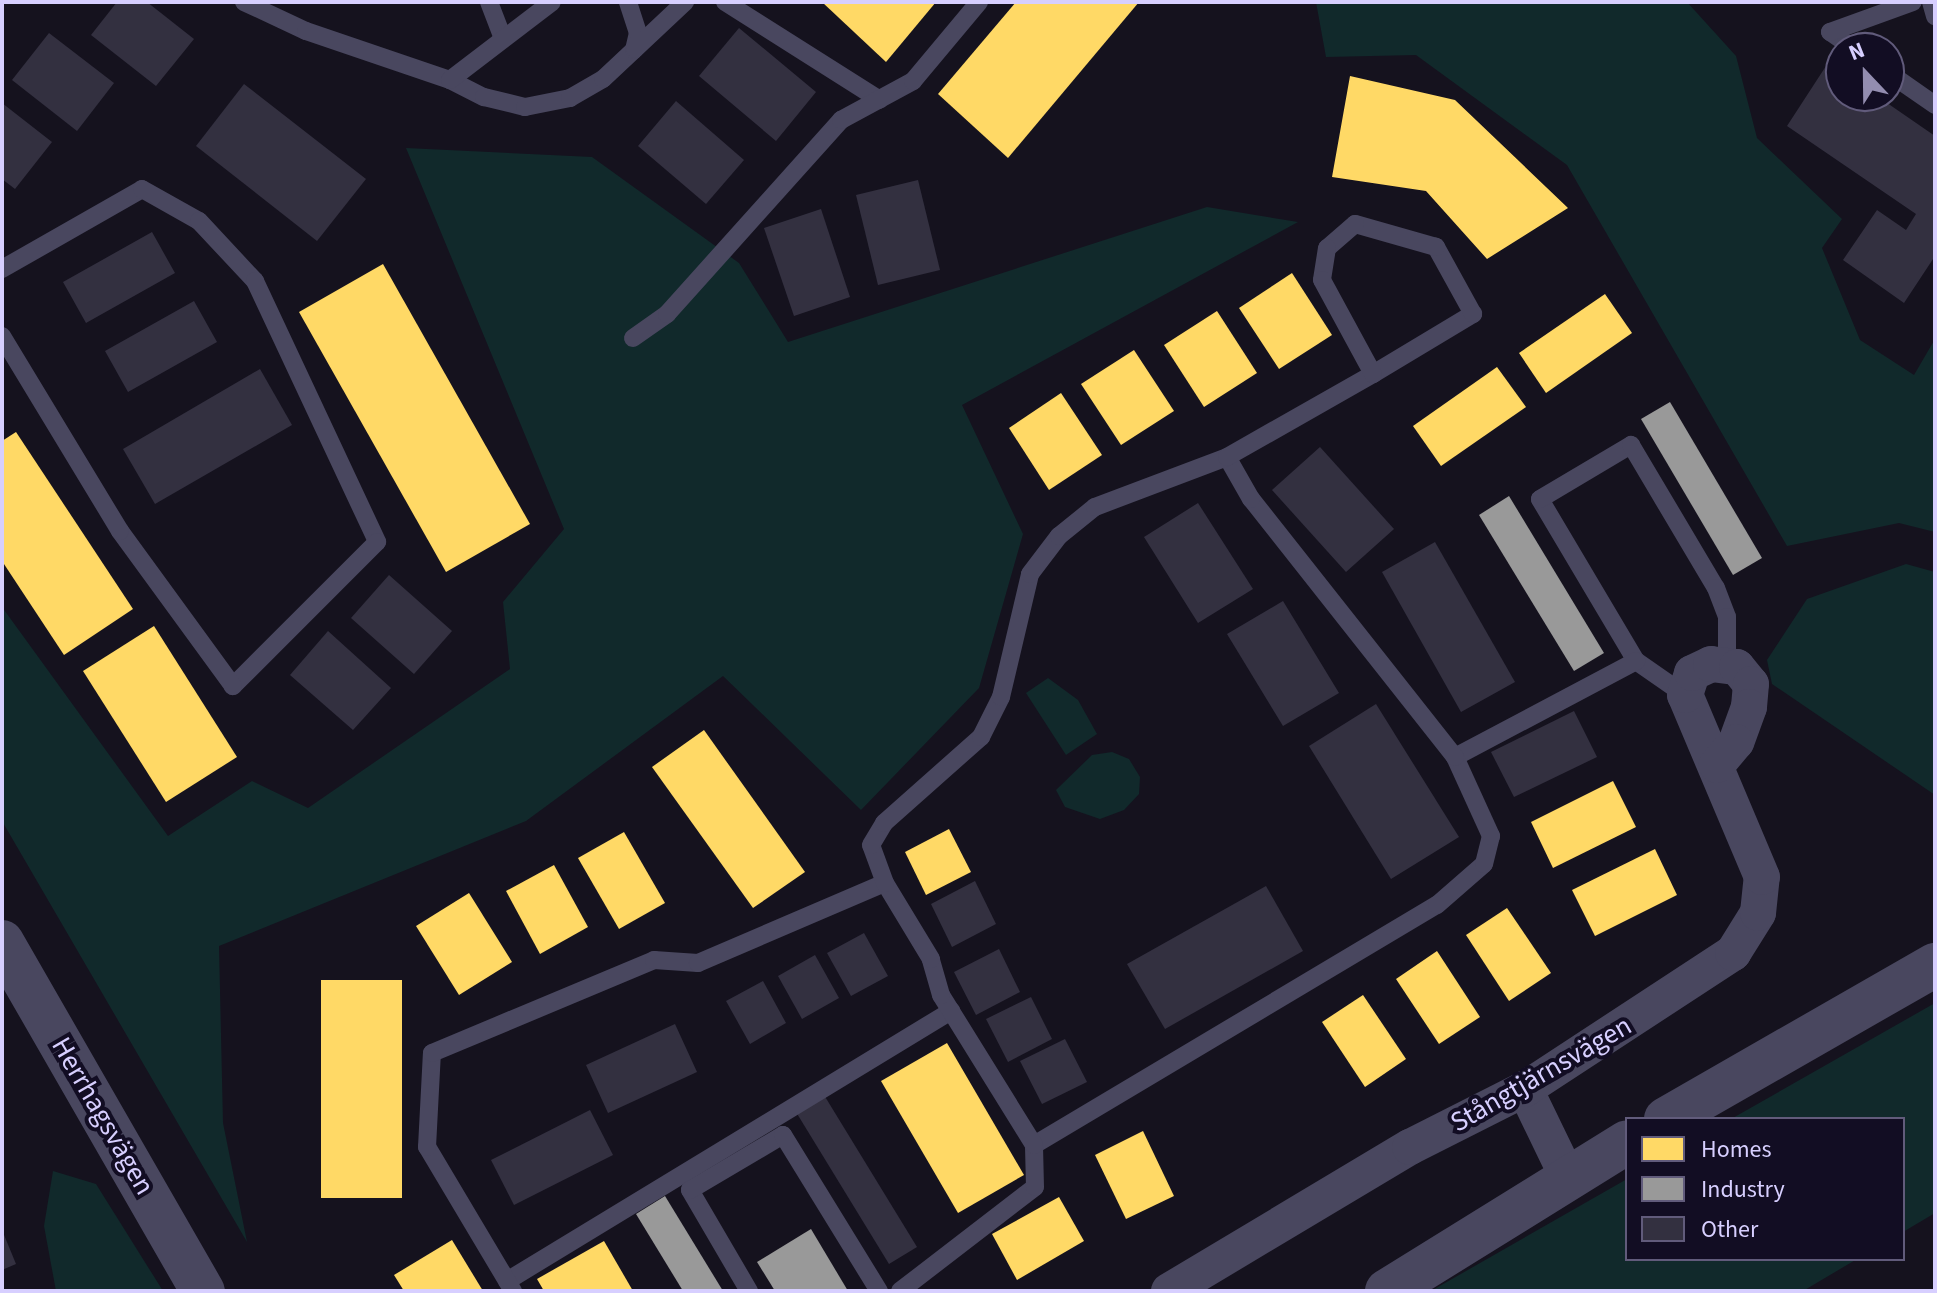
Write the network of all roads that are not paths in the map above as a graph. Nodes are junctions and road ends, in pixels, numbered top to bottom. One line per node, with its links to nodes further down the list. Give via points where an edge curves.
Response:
1 (244, 2): 14 (lane, via 306,31)
2 (489, 2): 12 (lane)
3 (552, 2): 12 (lane)
4 (628, 2): 13 (lane, via 638,33)
5 (685, 2): 13 (lane)
6 (725, 2): 16 (lane)
7 (979, 2): 16 (lane, via 913,81)
8 (1913, 2): 11 (lane)
9 (1931, 2): 10 (lane)
10 (1935, 16)
11 (1830, 32)
12 (503, 38): 14 (lane)
13 (634, 50): 14 (lane, via 603,79 570,98 525,107 484,97)
14 (450, 80)
15 (1905, 84): 17 (lane)
16 (880, 100): 20 (lane, via 841,120 667,314)
17 (1935, 105)
18 (2, 269): 19 (lane, via 142,189 199,221 255,281 377,542 233,686 120,531)
19 (2, 336)
20 (633, 338)
21 (1373, 374): 21 (lane, via 1322,280 1327,248 1355,224 1436,247 1473,314); 22 (lane)
22 (1227, 457): 26 (lane, via 1251,499); 28 (lane, via 1095,507 1059,536 1030,574 1001,697 981,737 884,823 871,845)
23 (1636, 661): 24 (lane, via 1540,499 1631,445 1716,588 1727,617); 25 (lane); 26 (lane)
24 (1727, 666): 25 (street, via 1711,664 1692,673); 27 (street, via 1737,667 1751,684 1749,707 1736,742)
25 (1685, 695): 27 (street, Stångtjärnsvägen)
26 (1455, 757): 35 (lane, via 1491,836 1484,864 1437,905)
27 (1717, 765): 32 (street, Stångtjärnsvägen, via 1762,877 1758,913 1733,953)
28 (885, 883): 31 (lane, via 931,959); 37 (lane, via 698,963 654,960 432,1053 427,1147)
29 (2, 942): 38 (street, Herrhagsvägen)
30 (1935, 965): 33 (street)
31 (951, 1011): 35 (lane); 37 (lane)
32 (1525, 1089): 36 (street); 42 (street, Stångtjärnsvägen, via 1410,1147)
33 (1669, 1117)
34 (1625, 1143): 36 (street)
35 (1034, 1145): 41 (lane, via 1035,1187)
36 (1567, 1176): 43 (street)
37 (510, 1286)
38 (203, 1291)
39 (749, 1291): 40 (lane, via 690,1190 783,1135)
40 (879, 1291)
41 (900, 1291)
42 (1169, 1291)
43 (1387, 1291)

